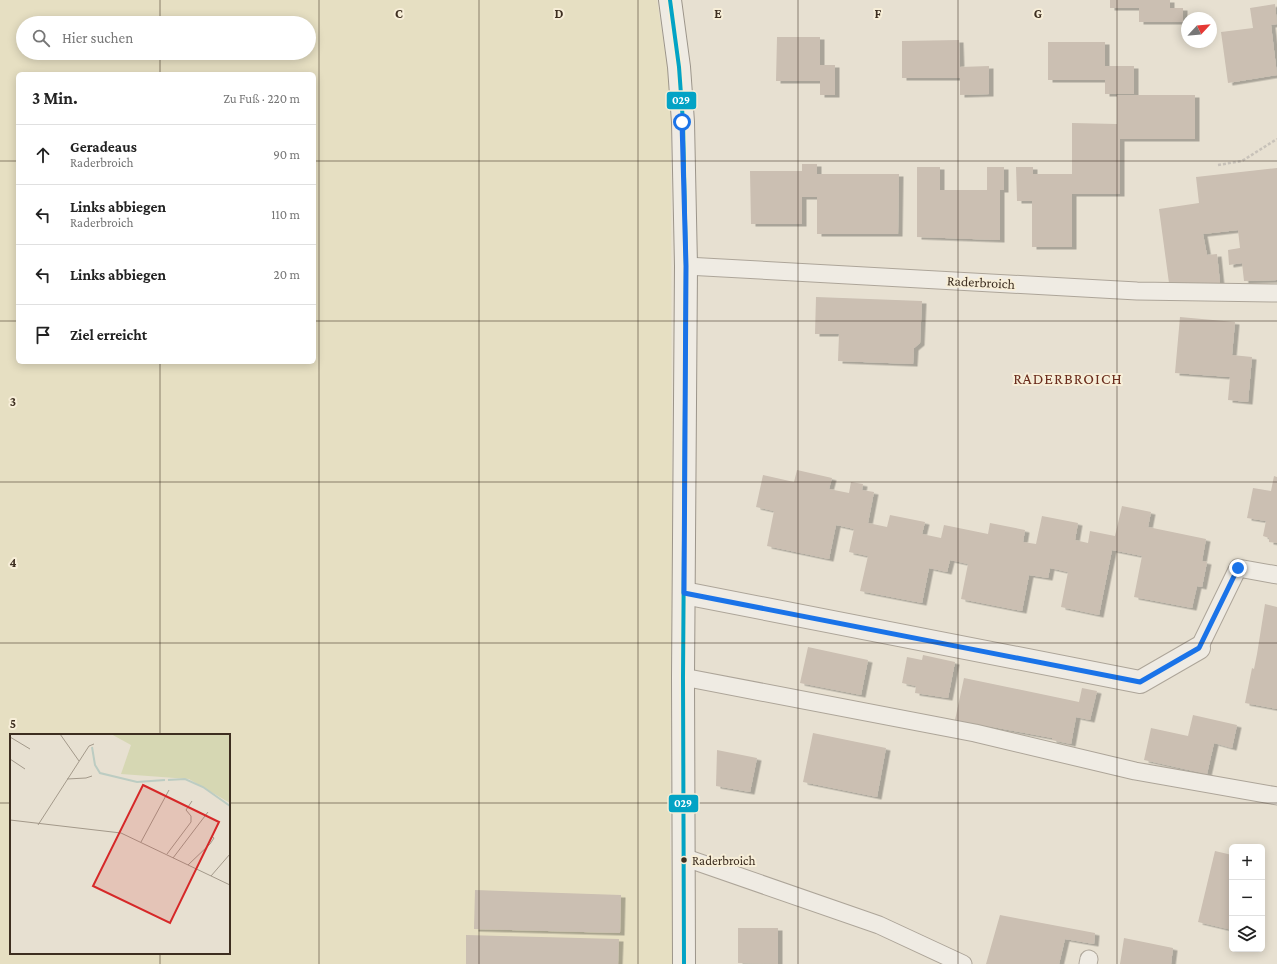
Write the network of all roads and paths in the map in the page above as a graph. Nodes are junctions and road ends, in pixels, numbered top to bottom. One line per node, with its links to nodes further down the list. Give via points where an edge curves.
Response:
1 (670, 0): 4 (street, via 679,67)
2 (1277, 139): 3 (path, via 1242,160)
3 (1218, 165)
4 (686, 266): 5 (lane, Raderbroich, via 1145,291); 7 (street)
5 (1277, 293)
6 (1277, 575): 8 (lane, via 1238,568)
7 (684, 593): 8 (street, via 1140,682); 9 (street)
8 (1199, 648)
9 (683, 678): 10 (lane, via 975,733 1135,771); 11 (street)
10 (1277, 796)
11 (683, 857): 12 (street); 13 (lane, via 879,925)
12 (684, 964)
13 (963, 964)

